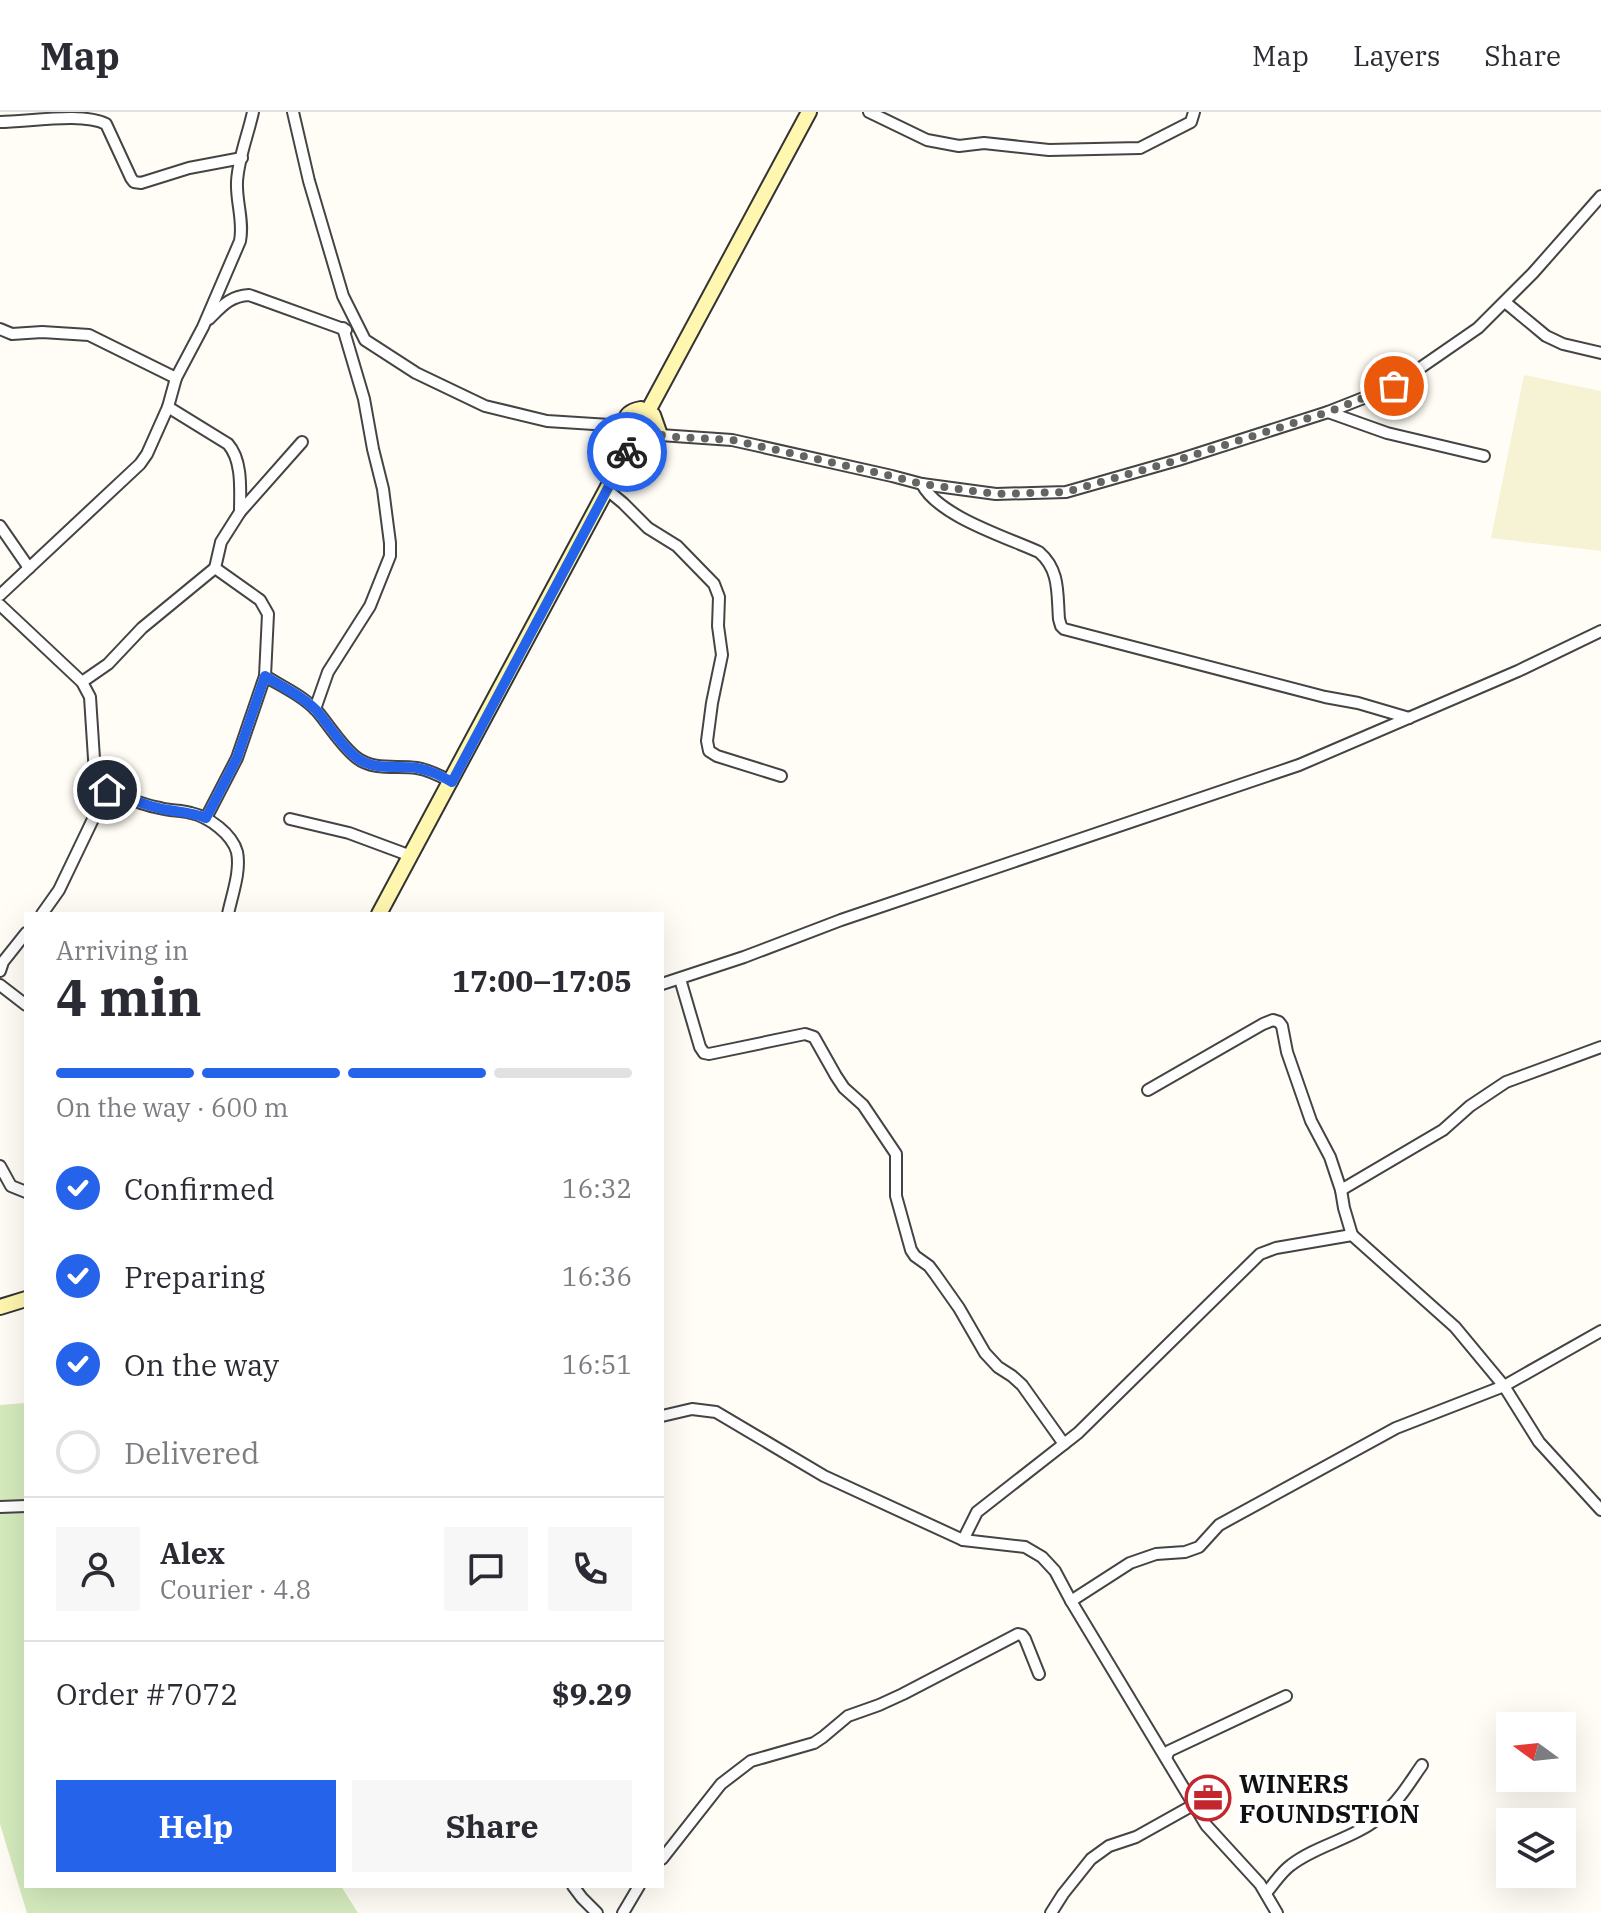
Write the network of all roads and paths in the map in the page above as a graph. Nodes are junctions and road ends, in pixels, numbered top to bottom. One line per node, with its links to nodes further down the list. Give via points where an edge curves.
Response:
1 (253, 112): 7 (street)
2 (293, 112): 13 (street, via 343,296)
3 (809, 112): 17 (street)
4 (869, 112): 5 (street, via 927,140 1049,150 1140,148 1191,122)
5 (1194, 112)
6 (0, 122): 7 (street, via 55,115 100,119 134,182)
7 (242, 158): 10 (street, via 237,187 240,241)
8 (1601, 196): 9 (street)
9 (1505, 302): 14 (street, via 1546,336); 18 (street, via 1478,328 1394,386)
10 (203, 327): 11 (street, via 226,301 249,295); 15 (street)
11 (343, 328): 13 (street); 35 (street, via 383,489 390,556 370,606 328,672)
12 (0, 329): 15 (street, via 12,334 89,335)
13 (365, 340): 19 (street, via 416,373 485,406 547,421)
14 (1601, 353)
15 (176, 378): 16 (street)
16 (168, 407): 26 (street, via 233,449); 28 (street, via 140,464)
17 (648, 411): 19 (street, via 635,410); 20 (street)
18 (1328, 412): 23 (street, via 1387,433); 24 (street, via 1066,492 996,494)
19 (625, 426): 22 (street)
20 (660, 435): 22 (street); 24 (street, via 732,440)
21 (302, 442): 26 (street)
22 (632, 442): 25 (street)
23 (1484, 456)
24 (922, 484): 36 (street, via 947,510 1048,559 1064,629)
25 (606, 489): 37 (street, via 648,528 677,546 714,584 722,655 709,751); 38 (street)
26 (240, 512): 29 (street, via 221,542)
27 (0, 526): 28 (street)
28 (29, 568): 30 (street)
29 (215, 568): 33 (street, via 266,607); 34 (street)
30 (0, 595)
31 (0, 605): 34 (street)
32 (1601, 631): 36 (street)
33 (265, 676): 35 (street); 40 (street, via 237,758)
34 (82, 682): 39 (street, via 90,697 95,774)
35 (315, 709): 38 (street, via 355,757 368,764 416,768)
36 (1409, 718): 48 (street, via 1299,765)
37 (781, 776)
38 (452, 782): 42 (street)
39 (107, 790): 40 (street); 43 (street)
40 (206, 818): 44 (street, via 237,854)
41 (290, 819): 42 (street)
42 (411, 856): 45 (street)
43 (43, 912)
44 (228, 912)
45 (380, 912)
46 (24, 936): 47 (street)
47 (1, 965)
48 (680, 979): 49 (street); 63 (street, via 704,1053 805,1034 814,1037 844,1088 863,1105 896,1154 896,1196 911,1250 935,1274 985,1353 1022,1385)
49 (664, 983)
50 (0, 985): 51 (street)
51 (24, 1003)
52 (1601, 1047): 55 (street, via 1506,1082 1443,1130)
53 (1148, 1090): 55 (street, via 1263,1024 1279,1022 1311,1121)
54 (0, 1166): 56 (street, via 11,1186)
55 (1341, 1190): 57 (street)
56 (24, 1191)
57 (1352, 1235): 61 (street, via 1455,1327); 63 (street, via 1260,1254)
58 (24, 1300): 59 (street)
59 (0, 1307)
60 (1601, 1331): 61 (street)
61 (1504, 1386): 66 (street, via 1539,1442); 68 (street, via 1396,1428 1219,1525 1199,1547 1130,1563)
62 (664, 1414): 67 (street, via 716,1412 824,1476)
63 (1064, 1444): 67 (street, via 977,1512)
64 (24, 1506): 65 (street)
65 (0, 1507)
66 (1601, 1510)
67 (963, 1540): 68 (street, via 1025,1547 1055,1571)
68 (1071, 1601): 71 (street)
69 (1039, 1674): 74 (street, via 1018,1634 903,1694 848,1716 814,1743 751,1761 721,1784)
70 (1286, 1696): 71 (street, via 1169,1751)
71 (1166, 1758): 73 (street)
72 (1422, 1765): 77 (street, via 1383,1815 1289,1865)
73 (1195, 1804): 77 (street, via 1206,1825); 80 (street, via 1091,1859)
74 (664, 1856)
75 (574, 1888): 78 (street)
76 (638, 1888): 79 (street)
77 (1266, 1893): 81 (street)
78 (597, 1913)
79 (623, 1913)
80 (1051, 1913)
81 (1277, 1913)

